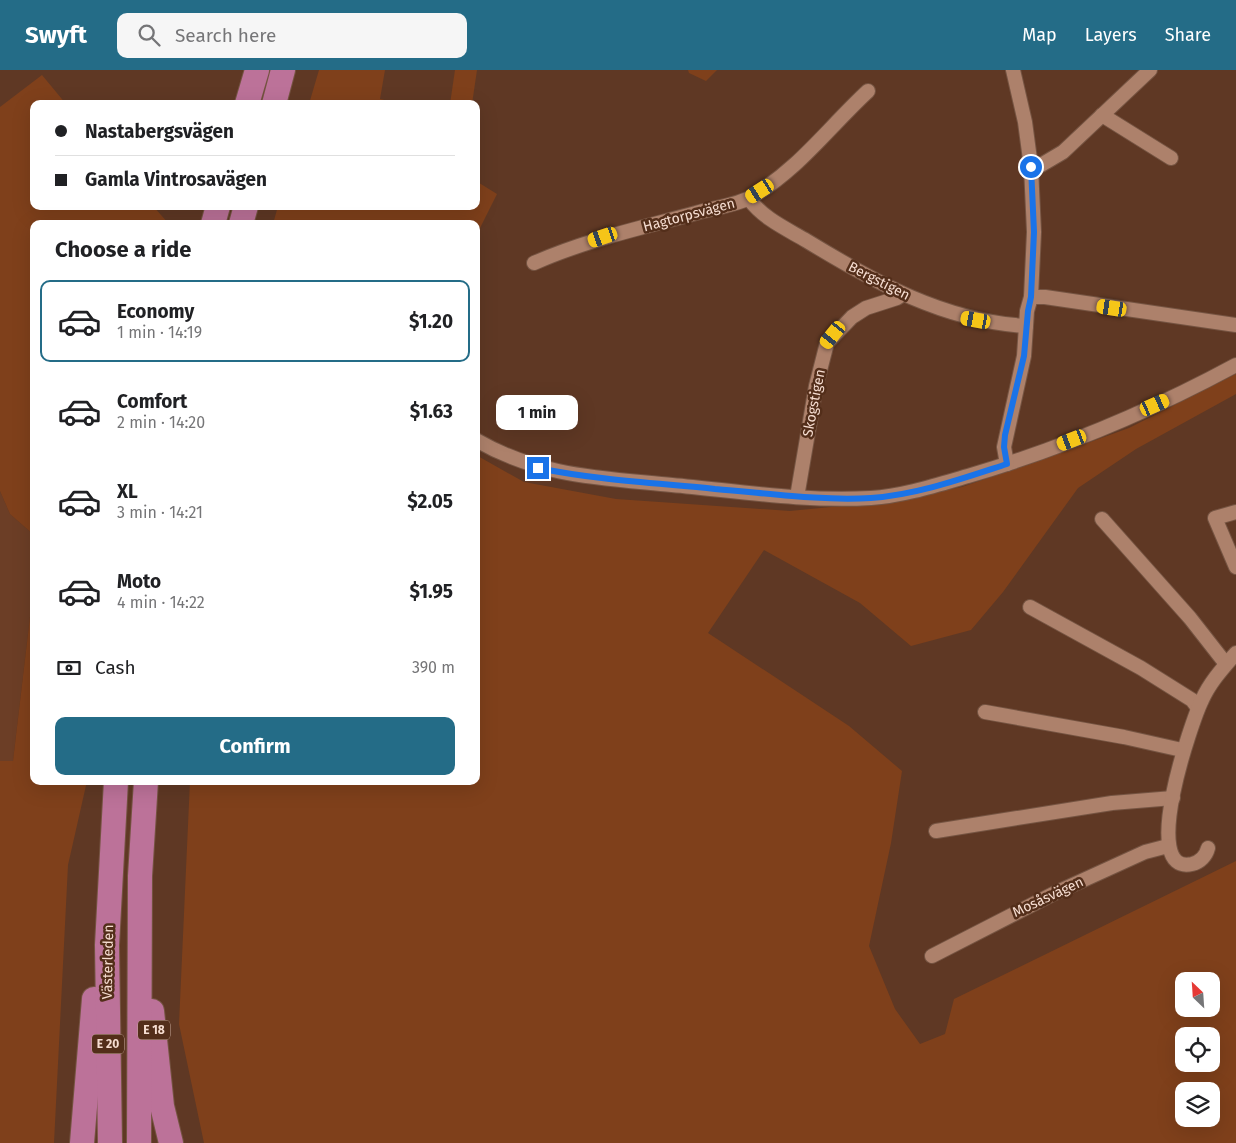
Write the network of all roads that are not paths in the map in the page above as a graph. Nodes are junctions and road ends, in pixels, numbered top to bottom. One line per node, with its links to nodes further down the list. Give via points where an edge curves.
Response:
1 (257, 70): 6 (highway)
2 (283, 70): 7 (highway)
3 (1013, 70): 10 (street, via 1022,101)
4 (1150, 70): 8 (street)
5 (868, 91): 11 (street, Hagtorpsvägen, via 794,167)
6 (248, 100)
7 (275, 100)
8 (1102, 115): 9 (street); 10 (street, via 1054,159)
9 (1171, 158)
10 (1031, 167): 14 (street, via 1034,232)
11 (749, 199): 12 (street, Hagtorpsvägen, via 603,237); 13 (street, Bergstigen, via 767,218)
12 (534, 263)
13 (903, 294): 15 (street, Bergstigen, via 966,318); 20 (street, Skogstigen, via 866,308 827,342)
14 (1031, 297): 15 (street); 16 (street)
15 (1026, 326): 19 (street, via 1024,356 1004,441)
16 (1236, 326)
17 (1236, 365): 19 (street, via 1146,409)
18 (480, 442): 20 (street, via 512,458 562,473)
19 (1007, 464): 20 (street, via 944,483 873,498)
20 (797, 496)
21 (1236, 512): 23 (street, via 1216,518)
22 (1102, 519): 26 (street, via 1190,618)
23 (1236, 567)
24 (1030, 607): 27 (street, via 1141,668 1192,700)
25 (1236, 654): 26 (street)
26 (1226, 664): 27 (street)
27 (1198, 708): 29 (street)
28 (985, 712): 29 (street)
29 (1182, 750): 32 (street)
30 (116, 785): 37 (highway, Västerleden)
31 (146, 785): 36 (highway, E 18)
32 (1173, 798): 33 (street); 34 (street)
33 (936, 831)
34 (1168, 846): 35 (street, via 1174,858 1185,865 1203,858); 38 (street, Mosåsvägen, via 1145,852 1055,893)
35 (1208, 848)
36 (140, 917): 41 (highway, E 20); 42 (highway, E 18, via 147,946 162,1106)
37 (107, 945): 39 (highway, via 98,965); 40 (highway, Västerleden / E 20)
38 (932, 956)
39 (82, 1143)
40 (110, 1143)
41 (139, 1143)
42 (171, 1143)

